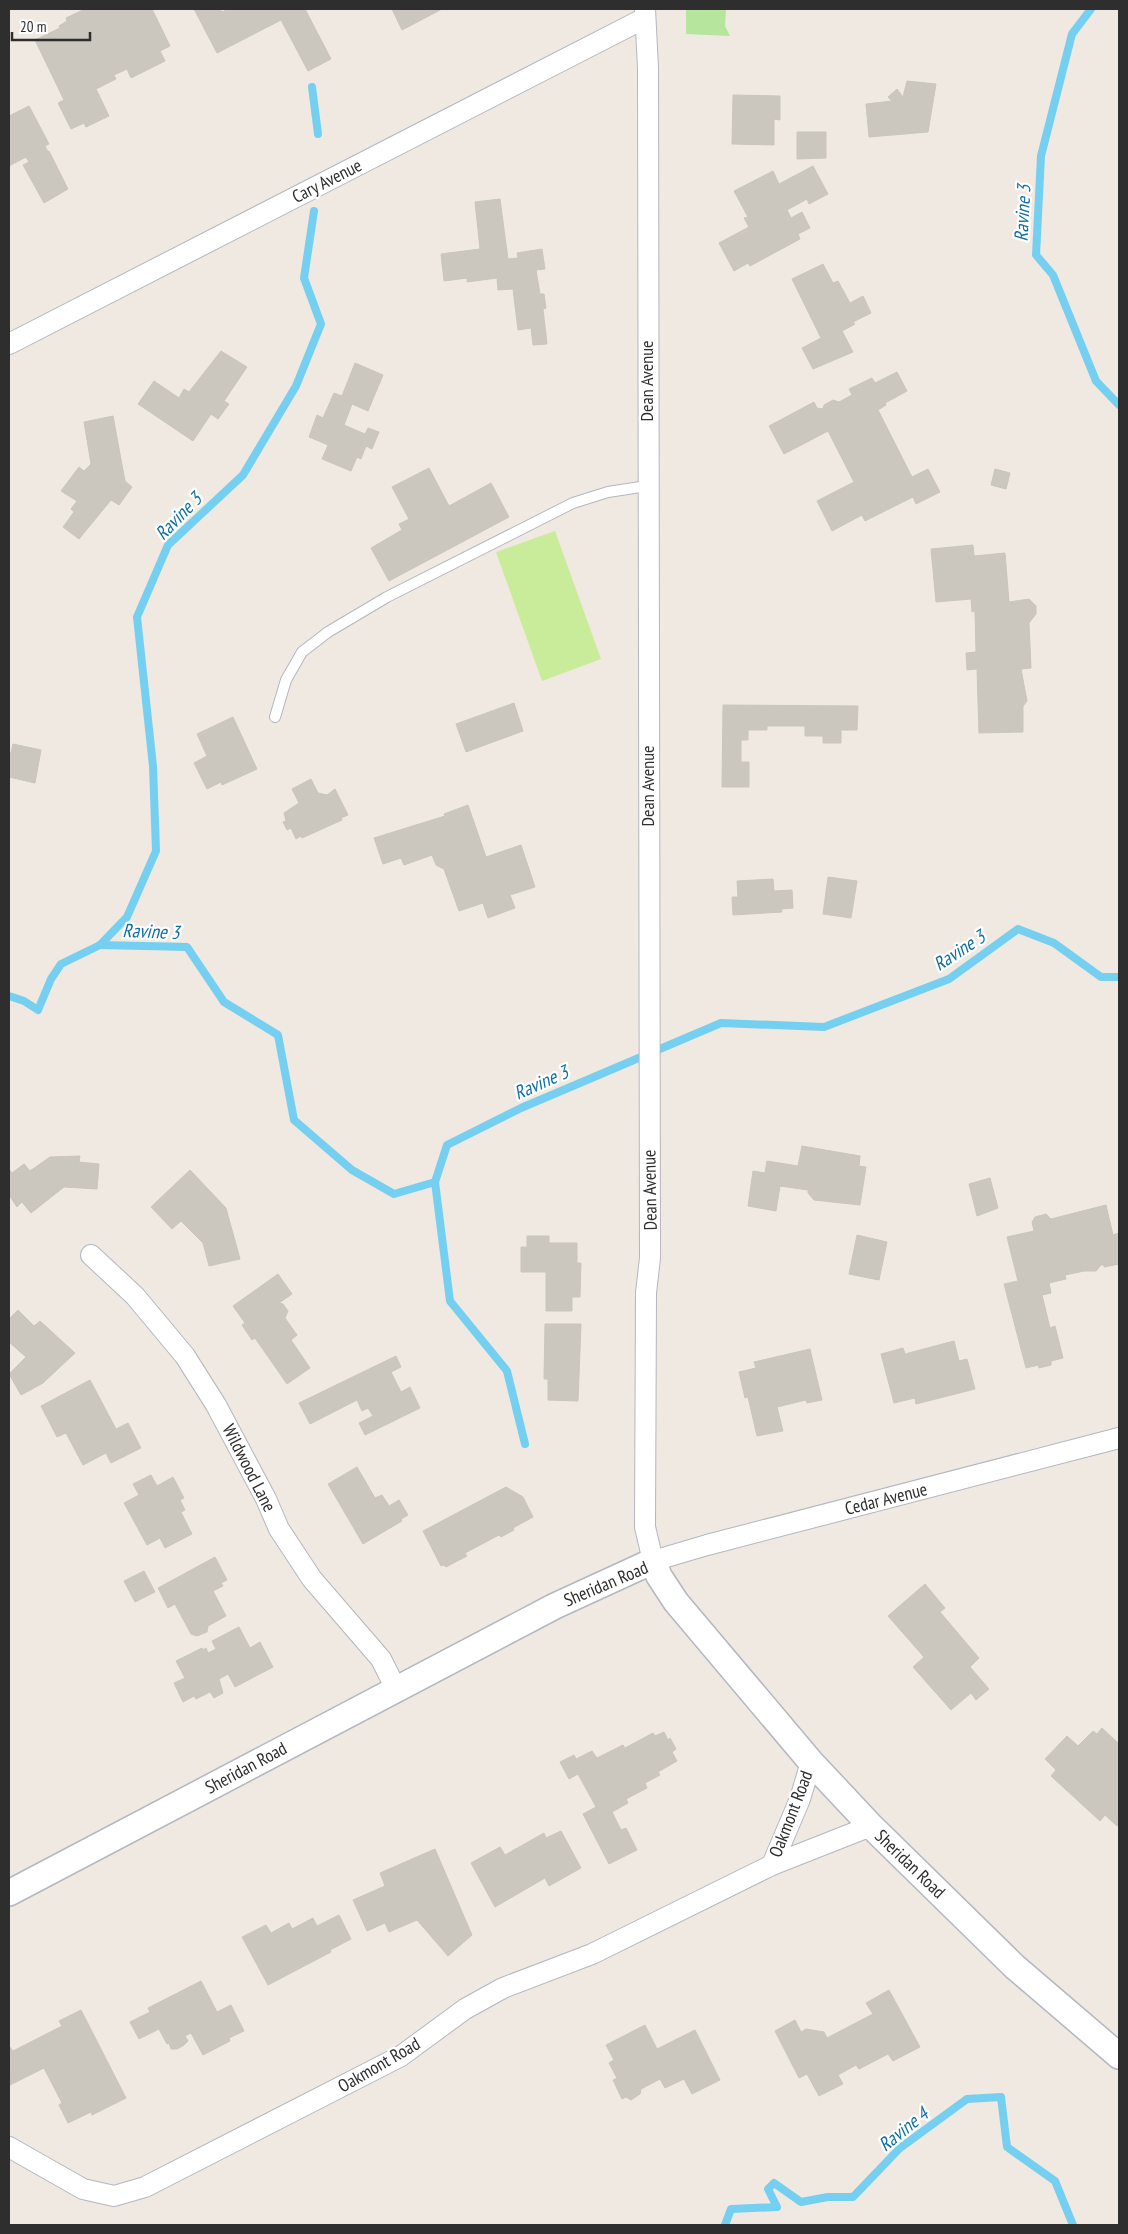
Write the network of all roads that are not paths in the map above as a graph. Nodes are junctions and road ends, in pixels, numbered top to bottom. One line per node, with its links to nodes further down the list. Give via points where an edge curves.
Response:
1 (645, 13): 2 (street, Cary Avenue); 3 (street, Dean Avenue, via 648,68)
2 (9, 344)
3 (647, 486): 4 (lane, via 608,492 573,503 387,597 328,632 302,652 286,680); 7 (street, Dean Avenue, via 646,909 650,1258 646,1293 646,1527)
4 (275, 717)
5 (91, 1255): 8 (street, Wildwood Lane, via 135,1296 185,1356 216,1405 279,1529 312,1579 381,1659)
6 (1119, 1438): 7 (street, Cedar Avenue)
7 (653, 1561): 8 (street, Sheridan Road, via 555,1606); 9 (street, Sheridan Road, via 676,1602)
8 (396, 1689): 12 (street, Sheridan Road)
9 (811, 1762): 10 (street, Sheridan Road); 11 (street, Oakmont Road, via 800,1800)
10 (871, 1826): 11 (street, Oakmont Road); 13 (street, Sheridan Road, via 1015,1966)
11 (772, 1865): 14 (street, Oakmont Road, via 592,1954 503,1988 465,2009 401,2056 145,2187 114,2196 83,2189)
12 (9, 1893)
13 (1119, 2056)
14 (9, 2147)

